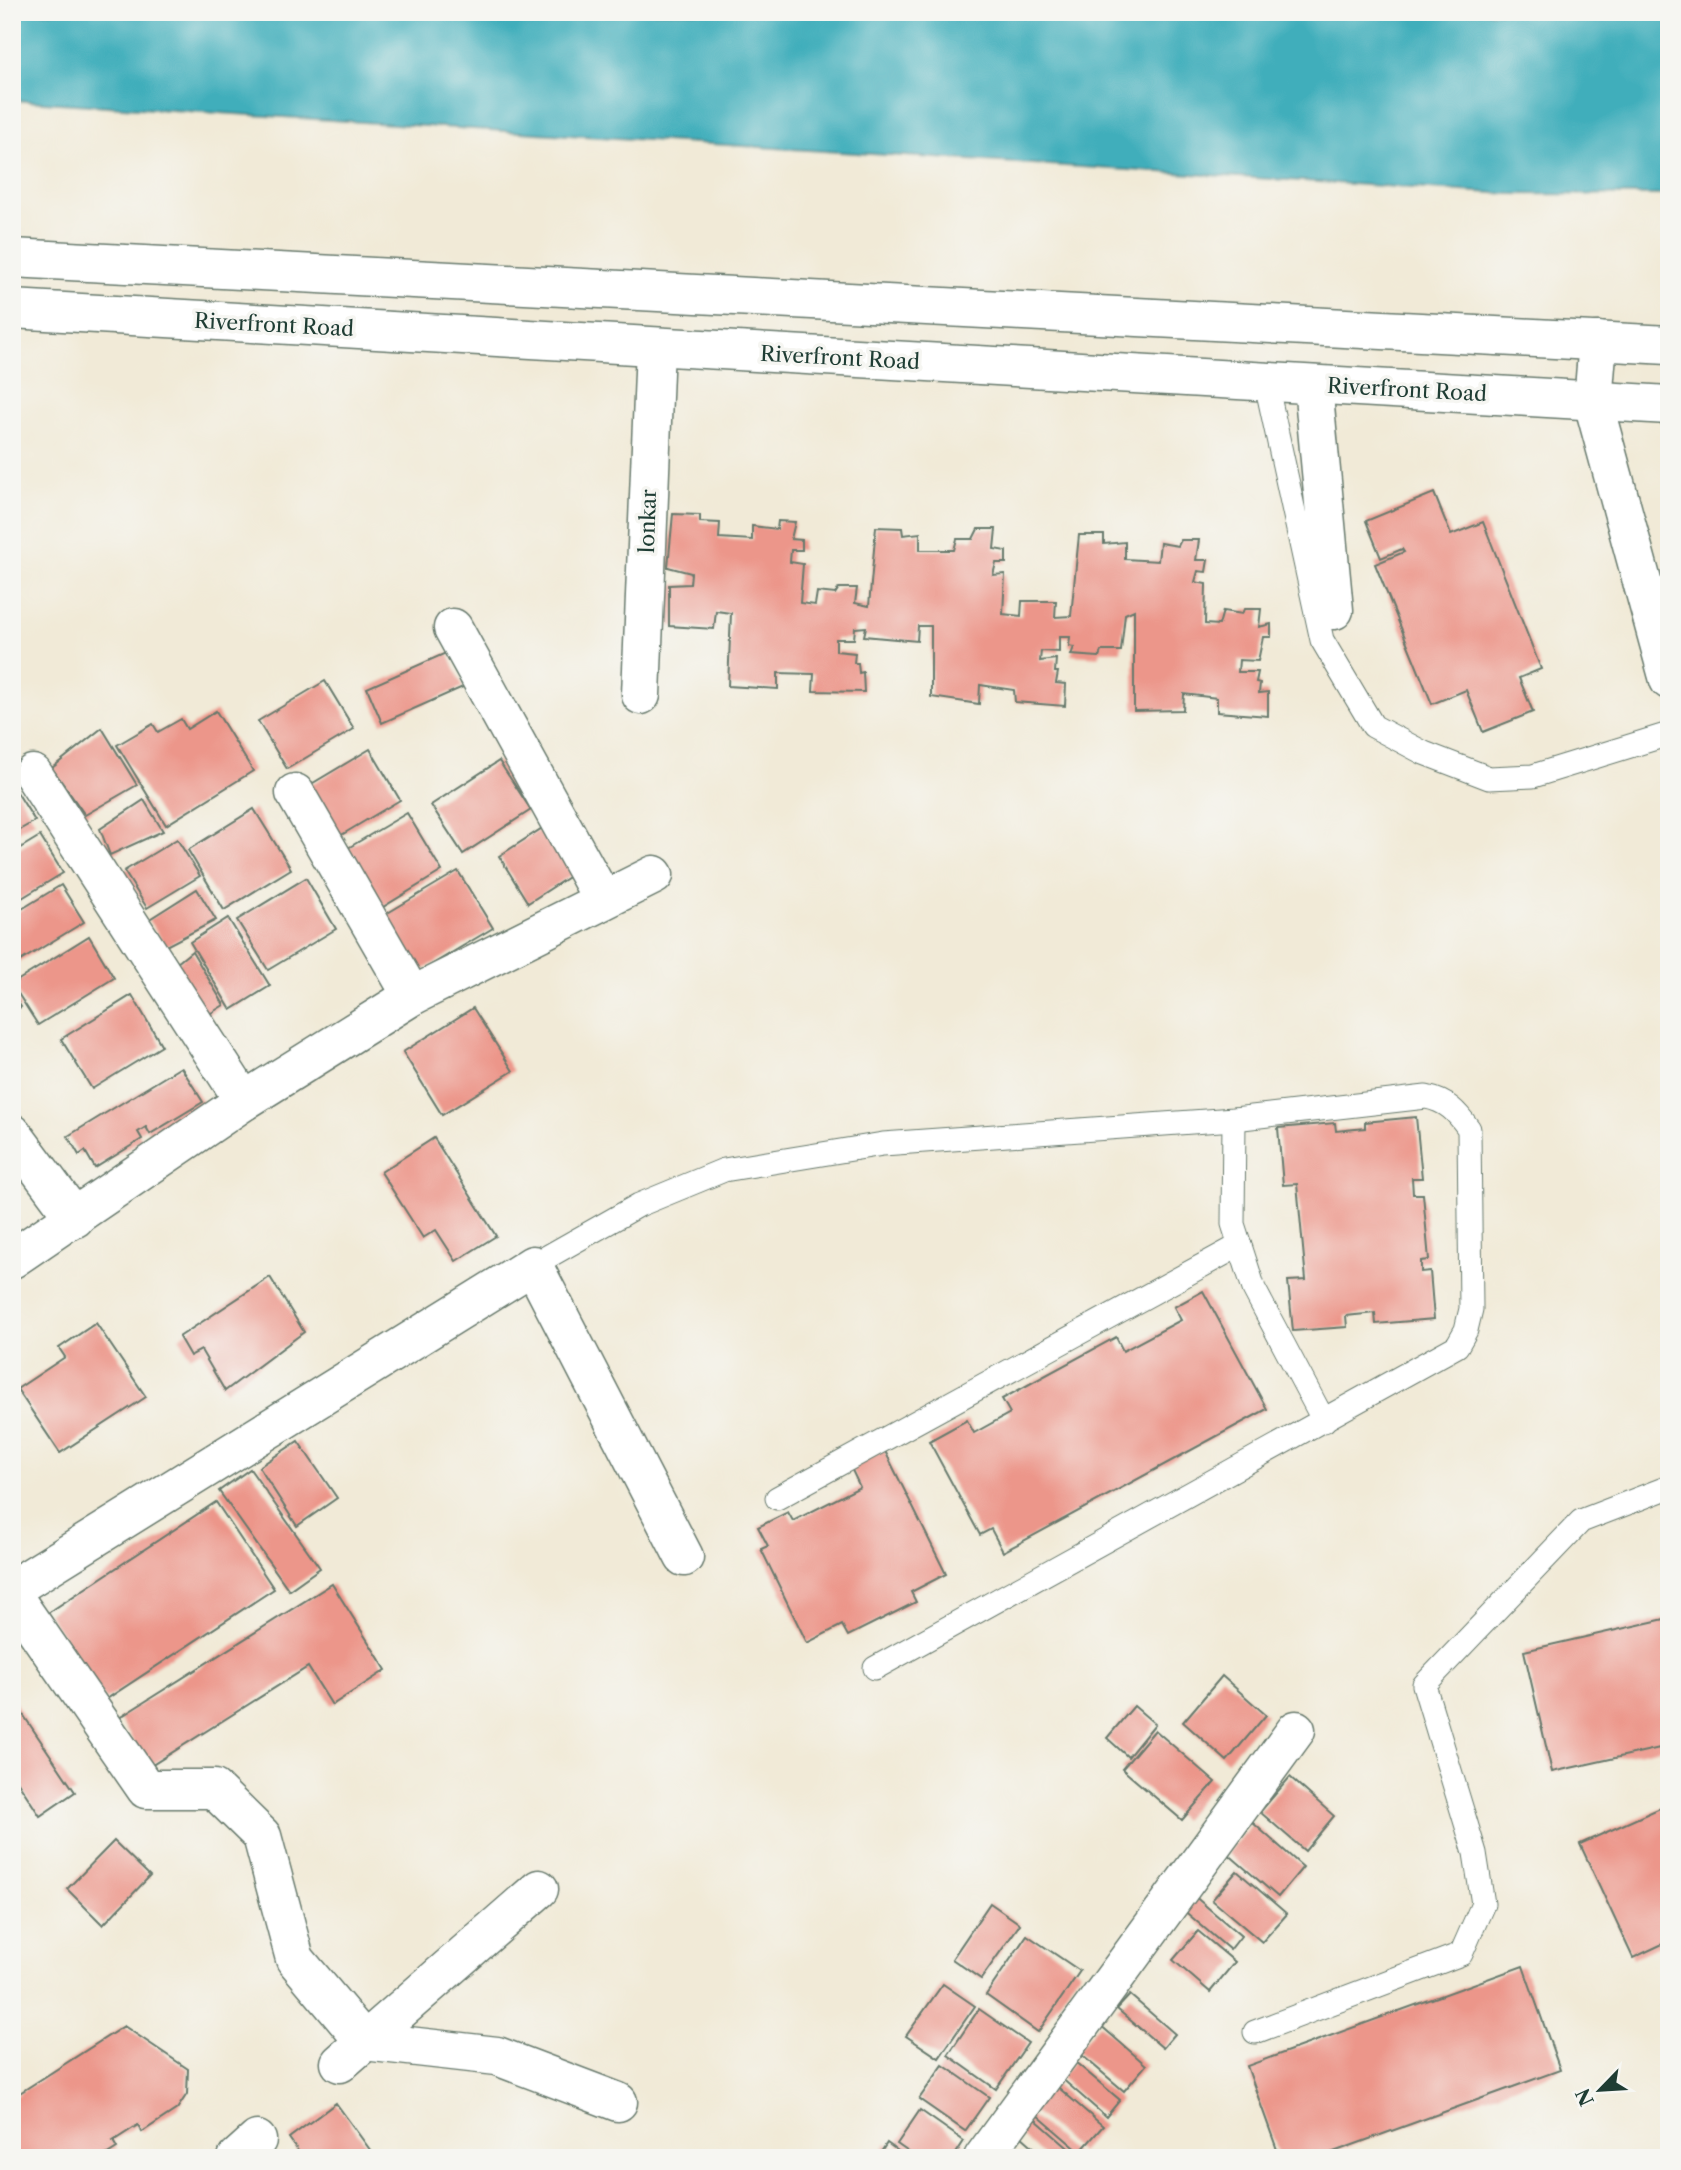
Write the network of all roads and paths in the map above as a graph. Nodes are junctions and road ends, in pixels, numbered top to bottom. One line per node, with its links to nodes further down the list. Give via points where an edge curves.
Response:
1 (12, 258): 3 (street)
2 (12, 309): 5 (street, Riverfront Road)
3 (1598, 341): 4 (street); 8 (street)
4 (1669, 345)
5 (655, 347): 6 (street, Riverfront Road); 13 (street, lonkar)
6 (1266, 383): 7 (street, Riverfront Road); 14 (lane, via 1322,640 1373,726 1424,753 1489,778 1533,776)
7 (1312, 385): 8 (street, Riverfront Road); 10 (street)
8 (1593, 402): 9 (street, Riverfront Road); 12 (street)
9 (1669, 405)
10 (1334, 610)
11 (453, 628): 18 (street)
12 (1669, 680)
13 (641, 695)
14 (1669, 734)
15 (33, 774): 20 (street)
16 (295, 793): 19 (street)
17 (654, 875): 18 (street)
18 (603, 900): 19 (street)
19 (412, 996): 20 (street)
20 (244, 1101): 23 (street)
21 (1234, 1119): 24 (lane, via 1233,1223); 26 (lane, via 883,1144 724,1170 639,1205); 27 (lane, via 1426,1097 1441,1100 1469,1129 1471,1309 1466,1330 1457,1346)
22 (12, 1133): 23 (street)
23 (75, 1218): 25 (street)
24 (1240, 1245): 27 (lane, via 1254,1289); 29 (lane)
25 (12, 1259)
26 (533, 1265): 30 (street); 31 (street)
27 (1324, 1421): 33 (lane)
28 (1669, 1487): 36 (lane, via 1581,1521 1424,1685 1475,1853 1483,1904 1461,1954)
29 (777, 1498)
30 (684, 1557)
31 (12, 1589)
32 (12, 1595): 37 (street, via 146,1789 214,1789 262,1836 295,1959)
33 (876, 1668)
34 (1296, 1730): 39 (street)
35 (539, 1889): 37 (street)
36 (1255, 2032)
37 (352, 2052): 38 (street, via 497,2056)
38 (618, 2102)
39 (983, 2158)

